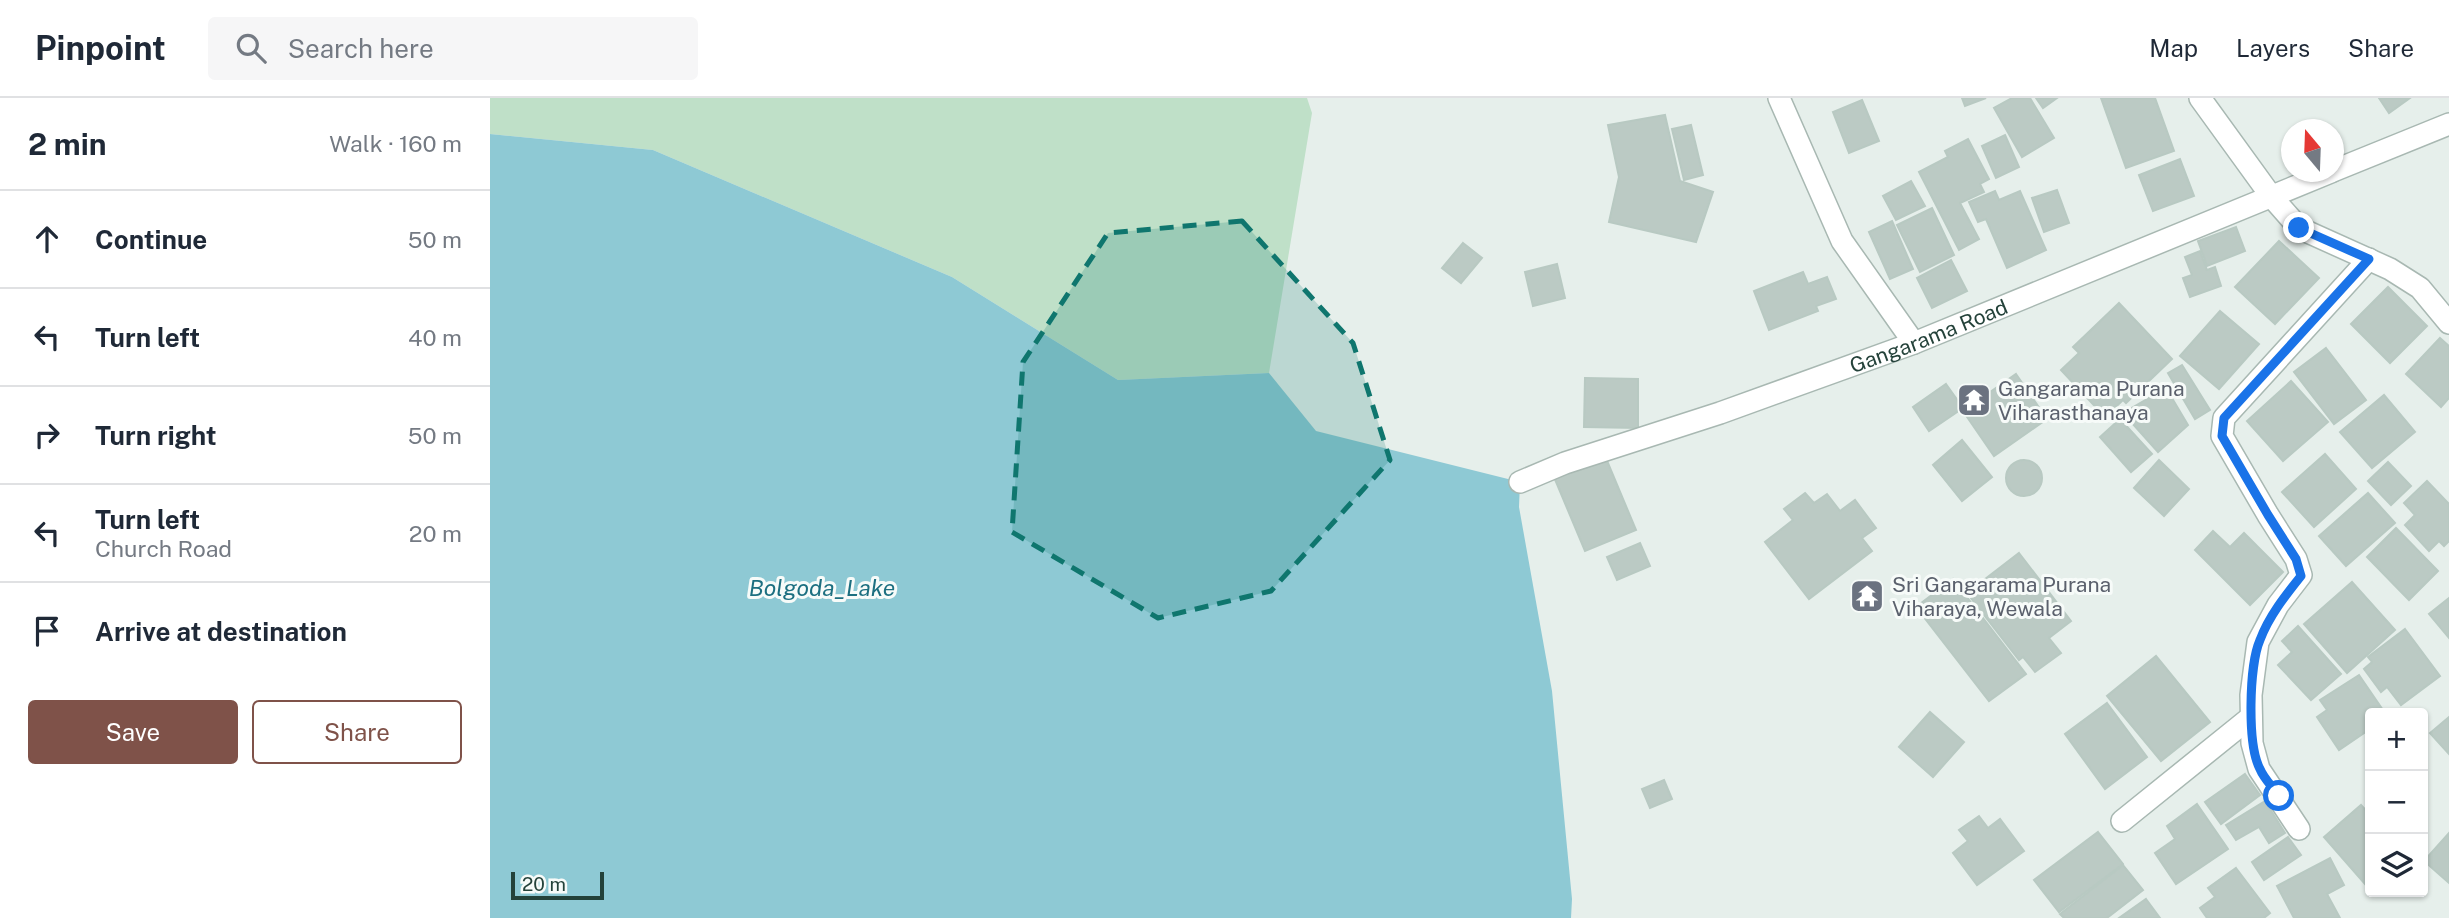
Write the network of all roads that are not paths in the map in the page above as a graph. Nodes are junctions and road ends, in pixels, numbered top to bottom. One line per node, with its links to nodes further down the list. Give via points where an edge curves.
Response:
1 (1779, 98): 9 (street, via 1842,241)
2 (2200, 98): 6 (street)
3 (2449, 124): 4 (street, Gangarama Road)
4 (2344, 166)
5 (2305, 182): 6 (street, Gangarama Road)
6 (2271, 196): 7 (street, via 2299,228); 9 (street, Gangarama Road)
7 (2369, 259): 8 (street, via 2420,288); 11 (street, via 2224,418 2222,436 2296,559 2301,576 2258,642)
8 (2449, 323)
9 (1914, 344): 10 (street, Gangarama Road)
10 (1520, 482)
11 (2251, 717): 12 (street); 13 (street, via 2259,769)
12 (2122, 821)
13 (2299, 829)

